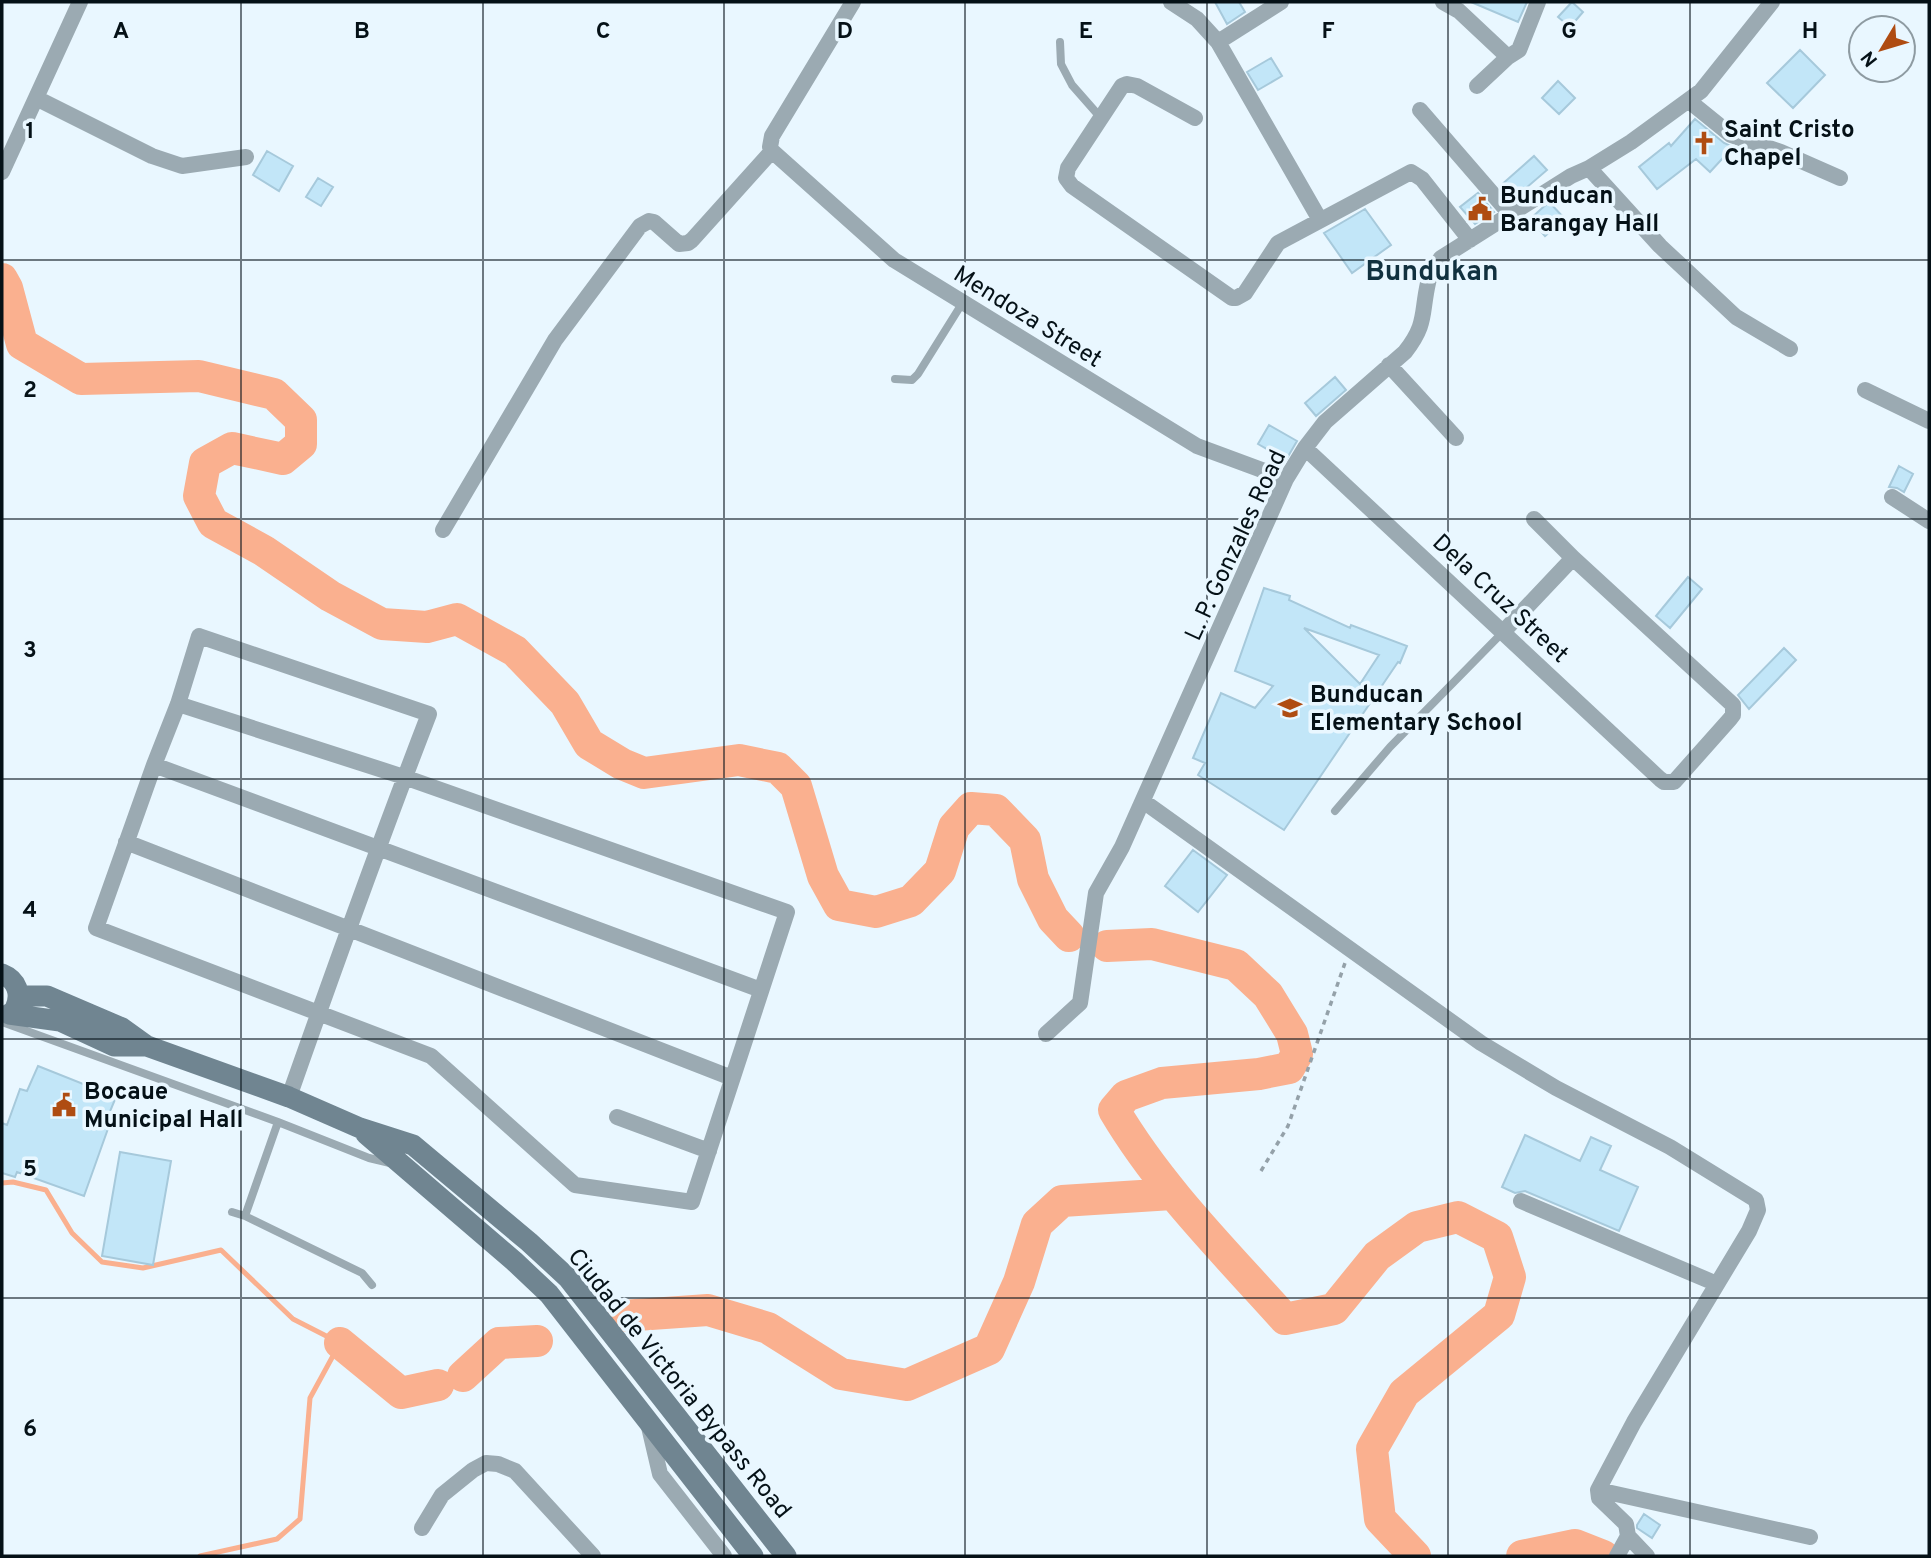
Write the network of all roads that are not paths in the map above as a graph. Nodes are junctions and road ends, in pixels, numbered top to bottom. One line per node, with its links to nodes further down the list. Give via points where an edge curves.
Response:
1 (80, 2): 13 (street)
2 (853, 2): 18 (street, via 772,135)
3 (1171, 2): 10 (street, via 1197,19)
4 (1282, 2): 10 (street)
5 (1443, 2): 11 (street)
6 (1538, 2): 11 (street, via 1518,50)
7 (1751, 2): 8 (street)
8 (1768, 7): 14 (street, L. P. Gonzales Road)
9 (1060, 42): 16 (lane, via 1061,64 1072,85)
10 (1218, 42): 24 (street)
11 (1508, 57): 12 (street)
12 (1477, 86)
13 (36, 98): 19 (street, via 152,156 182,166); 21 (street)
14 (1689, 101): 20 (street, L. P. Gonzales Road); 22 (street, via 1731,135)
15 (1420, 110): 23 (street)
16 (1101, 118): 17 (street, via 1122,86 1132,84); 24 (street, via 1066,178 1232,298 1241,296 1278,243)
17 (1195, 118)
18 (772, 151): 26 (street, Mendoza Street, via 894,260); 38 (street, via 688,243 675,241 654,222 640,226 555,340)
19 (246, 157)
20 (1589, 168): 23 (street, L. P. Gonzales Road); 27 (street, via 1660,246 1736,317)
21 (2, 172)
22 (1840, 178)
23 (1510, 215): 25 (street, L. P. Gonzales Road)
24 (1320, 220): 25 (street, via 1411,172 1422,179)
25 (1470, 240): 28 (street, L. P. Gonzales Road, via 1441,258 1428,280 1423,325 1405,352)
26 (963, 303): 29 (lane, via 918,374 912,380); 34 (street, Mendoza Street, via 1196,446)
27 (1790, 349)
28 (1389, 365): 32 (street); 33 (street, L. P. Gonzales Road, via 1325,422)
29 (895, 379)
30 (1865, 390): 31 (street)
31 (1929, 421)
32 (1456, 438)
33 (1305, 447): 34 (street, L. P. Gonzales Road); 40 (street, Dela Cruz Street)
34 (1286, 479): 44 (street, L. P. Gonzales Road)
35 (1892, 497): 37 (street)
36 (1534, 519): 39 (street)
37 (1929, 522)
38 (443, 530)
39 (1573, 558): 40 (street); 40 (street, Dela Cruz Street, via 1732,705 1733,715 1678,778 1664,782)
40 (1504, 631): 45 (lane, via 1390,747)
41 (178, 704): 42 (street); 43 (street); 43 (street, via 199,636 429,714)
42 (154, 765): 46 (street); 47 (street)
43 (404, 778): 47 (street); 50 (street, via 787,912)
44 (1143, 801): 53 (street, L. P. Gonzales Road, via 1096,892 1080,1003); 65 (street, via 1492,1049 1756,1200 1758,1210 1749,1231)
45 (1335, 811)
46 (126, 842): 48 (street); 52 (street, via 96,928)
47 (379, 848): 48 (street); 50 (street)
48 (350, 929): 52 (street); 54 (street)
49 (2, 974): 51 (main road, via 14,982)
50 (761, 990): 54 (street)
51 (8, 1012): 55 (main road, Ciudad de Victoria Bypass Road, via 60,1021 114,1046 147,1046); 57 (lane)
52 (319, 1013): 55 (street); 59 (street, via 431,1056 575,1185 692,1202)
53 (1046, 1034)
54 (733, 1078): 59 (street)
55 (289, 1097): 58 (main road, Ciudad de Victoria Bypass Road)
56 (617, 1117): 59 (street)
57 (278, 1122): 60 (lane, via 369,1158); 63 (lane)
58 (360, 1128): 60 (main road, Ciudad de Victoria Bypass Road); 64 (main road, Ciudad de Victoria Bypass Road, via 413,1145)
59 (709, 1151)
60 (400, 1165): 67 (main road, Ciudad de Victoria Bypass Road)
61 (1521, 1201): 65 (street)
62 (232, 1212): 63 (lane)
63 (245, 1216): 66 (lane, via 362,1273)
64 (568, 1278): 67 (main road); 68 (main road, Ciudad de Victoria Bypass Road)
65 (1717, 1284): 71 (street)
66 (372, 1285)
67 (549, 1294): 69 (main road, Ciudad de Victoria Bypass Road)
68 (628, 1356): 69 (main road); 78 (main road, Ciudad de Victoria Bypass Road)
69 (608, 1371): 70 (main road, Ciudad de Victoria Bypass Road)
70 (648, 1424): 76 (street, Ciudad de Victoria Bypass Road, via 660,1474); 77 (main road, Ciudad de Victoria Bypass Road)
71 (1598, 1490): 73 (street, via 1602,1501 1626,1524); 74 (street)
72 (422, 1528): 75 (street, via 442,1495 473,1470 486,1463 498,1464 515,1471)
73 (1628, 1536): 79 (street); 80 (street)
74 (1810, 1537)
75 (593, 1556)
76 (724, 1556)
77 (753, 1556)
78 (786, 1556)
79 (1618, 1556)
80 (1647, 1556)

